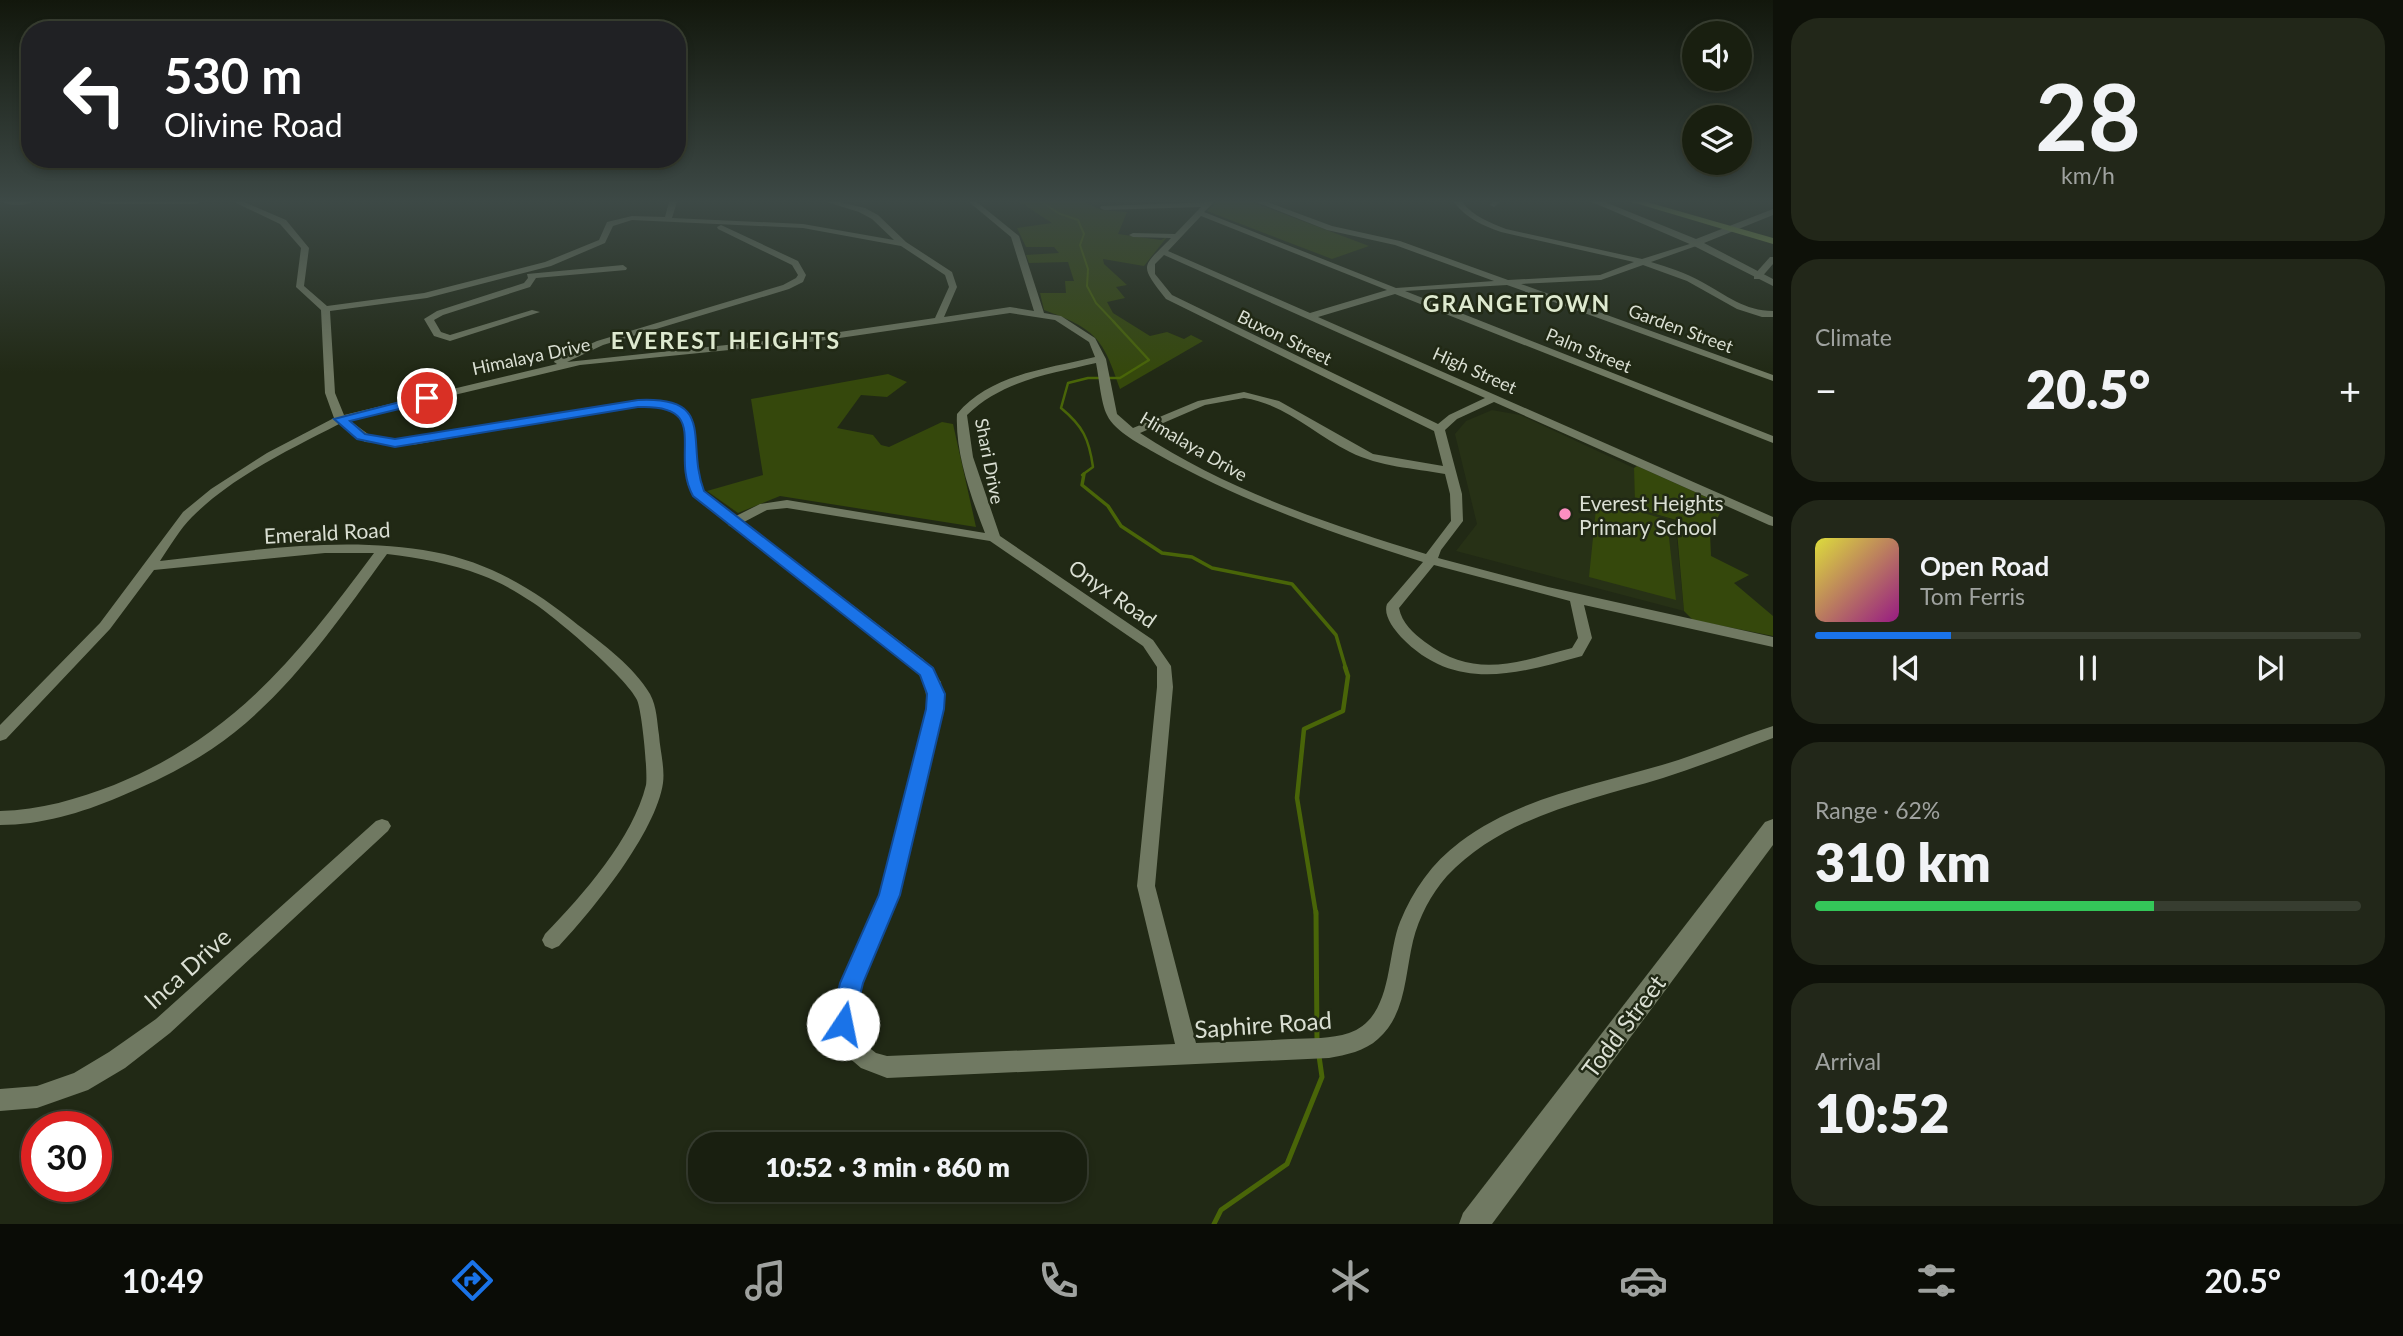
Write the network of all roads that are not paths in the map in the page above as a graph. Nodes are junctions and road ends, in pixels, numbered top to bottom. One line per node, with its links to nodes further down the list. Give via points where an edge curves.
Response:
1 (305, 259): 22 (street, via 300,287)
2 (561, 259): 18 (street)
3 (787, 259): 29 (street, via 802,275 786,287 591,346)
4 (927, 259): 27 (street, via 953,280)
5 (1022, 259): 24 (street)
6 (1156, 259): 33 (street, Buxon Street, via 1150,269 1169,297)
7 (1180, 259): 26 (street, High Street)
8 (1324, 259): 21 (street, Palm Street)
9 (1442, 259): 19 (street, Garden Street)
10 (1631, 259): 14 (street)
11 (1651, 259): 14 (street)
12 (1725, 259): 17 (street)
13 (1773, 259): 17 (street)
14 (1643, 262): 19 (street, via 1594,279); 25 (street, via 1690,279 1743,309)
15 (623, 268): 16 (street)
16 (534, 275): 18 (street); 23 (street, via 527,285 429,319 437,334 450,338)
17 (1757, 277): 20 (street)
18 (493, 279): 22 (street, via 424,296)
19 (1512, 284): 21 (street); 30 (street, Garden Street)
20 (1773, 284)
21 (1395, 290): 26 (street); 35 (street, Palm Street)
22 (325, 309): 32 (street, via 331,401)
23 (535, 312)
24 (1039, 313): 27 (street, Himalaya Drive, via 1010,310); 28 (street, Himalaya Drive, via 1083,332)
25 (1773, 313)
26 (1311, 316): 31 (street, High Street)
27 (938, 321): 29 (street, Himalaya Drive)
28 (1101, 359): 34 (street, Himalaya Drive, via 1112,415); 39 (street, Shari Drive, via 998,386 977,397 962,414 981,505)
29 (552, 367): 32 (street, Himalaya Drive)
30 (1773, 378)
31 (1494, 398): 33 (street, via 1453,417); 38 (street, High Street)
32 (340, 419): 37 (street, via 361,437 395,443 627,405 672,404 690,425 693,485); 42 (street, via 271,455 201,502 173,530)
33 (1439, 429): 36 (street)
34 (1132, 433): 36 (street, via 1221,398 1247,395 1267,400 1370,456); 41 (street, Himalaya Drive, via 1254,499)
35 (1773, 440)
36 (1449, 471): 41 (street, via 1457,522)
37 (733, 523): 39 (street, Onyx Road, via 764,507 787,504); 51 (street, Saphire Road, via 918,663 933,682 935,709 889,895 843,1013 845,1035 857,1053 887,1067)
38 (1773, 523)
39 (994, 538): 51 (street, Onyx Road, via 1133,631 1153,648 1164,666 1146,886)
40 (384, 549): 42 (street, Emerald Road); 47 (street, via 296,664 203,749 147,779 81,804); 50 (street, Emerald Road, via 447,557 504,578 562,615 644,697 654,793 592,896)
41 (1430, 562): 43 (street, Himalaya Drive); 43 (street, via 1392,607 1393,617 1423,649 1464,671 1492,671 1577,652 1585,638)
42 (148, 566): 46 (street, via 81,653)
43 (1576, 599): 44 (street, Himalaya Drive)
44 (1773, 642)
45 (1773, 732): 51 (street, Saphire Road, via 1663,771 1548,803 1443,867 1419,902 1404,937 1395,985 1374,1030 1357,1042 1329,1048)
46 (0, 735)
47 (0, 818)
48 (382, 826): 52 (street, Inca Drive, via 163,1026 117,1060 58,1090)
49 (1773, 828): 53 (street, Todd Street)
50 (552, 940)
51 (1188, 1055)
52 (0, 1100)
53 (1474, 1224)

